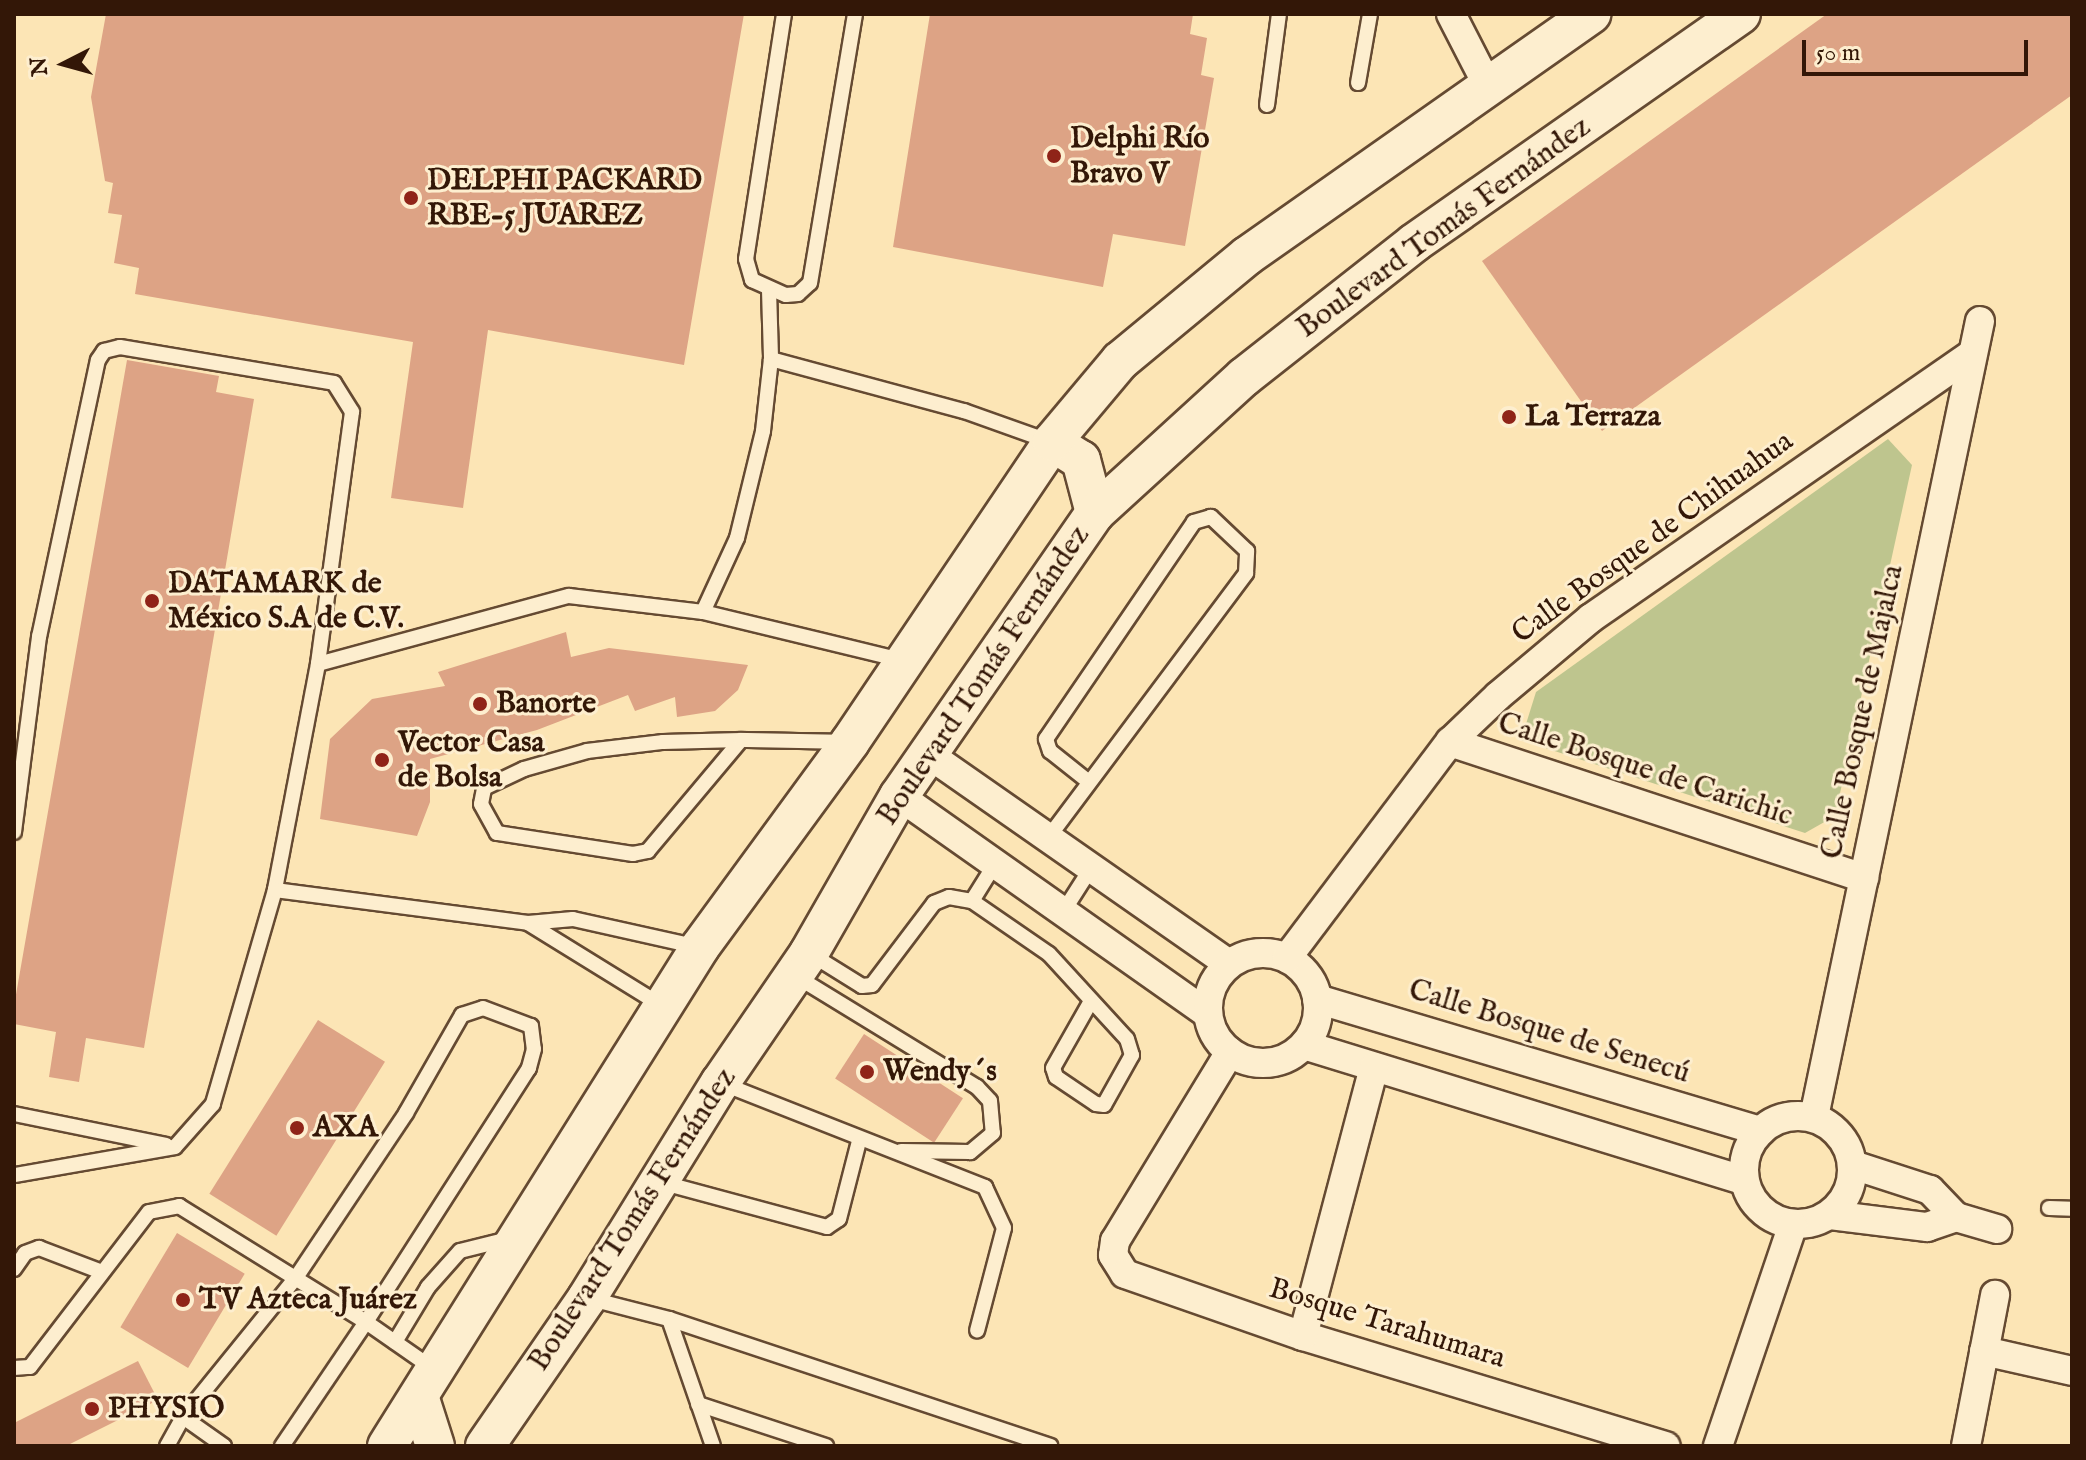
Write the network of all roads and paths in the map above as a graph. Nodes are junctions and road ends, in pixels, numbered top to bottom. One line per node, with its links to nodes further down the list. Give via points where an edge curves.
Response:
1 (784, 14): 11 (lane, via 746,259 752,280)
2 (855, 14): 11 (lane, via 810,283 798,294)
3 (1279, 14): 10 (lane)
4 (1370, 14): 8 (lane)
5 (1451, 14): 9 (street)
6 (1591, 14): 9 (main road)
7 (1741, 14): 16 (main road, Boulevard Tomás Fernández, via 1414,243 1244,377)
8 (1358, 83)
9 (1489, 88): 15 (main road, via 1247,256 1120,361)
10 (1267, 105)
11 (769, 290): 14 (lane)
12 (1980, 321): 13 (street, Calle Bosque de Majalca)
13 (1970, 356): 22 (street, Calle Bosque de Chihuahua, via 1591,618); 30 (street, Calle Bosque de Majalca)
14 (771, 359): 15 (lane, via 964,411); 17 (lane, via 763,431 737,538)
15 (1052, 442): 16 (main road, via 1081,460); 18 (main road)
16 (1095, 513): 23 (main road, Boulevard Tomás Fernández)
17 (703, 612): 18 (lane); 19 (lane, via 569,596)
18 (905, 661): 21 (main road)
19 (318, 664): 26 (lane, via 352,412 342,391 334,383 120,347 104,351 39,637); 31 (lane)
20 (741, 740): 20 (lane, via 587,751 524,769 484,788 481,804 497,833 633,854 648,851); 21 (lane)
21 (850, 742): 35 (main road)
22 (1450, 742): 30 (street, Calle Bosque de Carichic); 36 (street, Calle Bosque de Chihuahua)
23 (928, 754): 25 (main road, Boulevard Tomás Fernández); 27 (street)
24 (1089, 782): 24 (lane, via 1246,573 1247,551 1211,517 1194,522 1046,739 1050,751); 27 (lane)
25 (899, 796): 28 (street); 37 (main road, Boulevard Tomás Fernández)
26 (14, 832)
27 (1048, 838): 29 (street)
28 (995, 864): 32 (lane); 33 (street)
29 (1091, 868): 33 (lane); 38 (street)
30 (1864, 878): 48 (street, Calle Bosque de Majalca)
31 (275, 890): 34 (lane); 51 (lane, via 213,1104)
32 (972, 901): 37 (lane, via 949,897 934,903 872,985); 40 (lane, via 1049,954)
33 (1063, 912): 42 (street)
34 (528, 923): 35 (lane, via 573,919); 41 (lane)
35 (700, 947): 41 (main road)
36 (1287, 958): 38 (street, via 1246,955); 39 (street, via 1302,969)
37 (802, 964): 46 (main road, Boulevard Tomás Fernández); 52 (lane, via 990,1101 993,1133 970,1152)
38 (1229, 964): 42 (street, via 1213,987)
39 (1317, 999): 43 (street, via 1317,1018); 49 (street, Calle Bosque de Senecú)
40 (1091, 1001): 40 (lane, via 1053,1068 1056,1077 1104,1105 1132,1055 1127,1039)
41 (664, 1007): 63 (main road)
42 (1208, 1014): 44 (street, via 1217,1038)
43 (1304, 1045): 44 (street, via 1289,1057 1262,1063); 45 (street)
44 (1230, 1052): 72 (street, Bosque Tarahumara, via 1115,1241 1113,1255 1125,1274)
45 (1374, 1067): 55 (street); 72 (street)
46 (720, 1083): 50 (lane); 56 (main road, Boulevard Tomás Fernández)
47 (14, 1114): 51 (lane)
48 (1814, 1117): 49 (street, via 1776,1120); 53 (street, via 1837,1131)
49 (1761, 1131): 55 (street, via 1744,1162)
50 (859, 1141): 52 (lane); 56 (lane, via 839,1219 827,1227)
51 (175, 1147): 54 (lane)
52 (880, 1149): 71 (lane, via 985,1187 991,1196 1004,1228)
53 (1853, 1165): 59 (street, via 1844,1201); 60 (street, via 1930,1190)
54 (14, 1175)
55 (1745, 1181): 61 (street, via 1764,1213)
56 (660, 1182): 68 (main road, Boulevard Tomás Fernández)
57 (2049, 1208): 58 (lane)
58 (2072, 1209)
59 (1830, 1215): 60 (street, via 1927,1227); 61 (street)
60 (1956, 1217): 62 (street)
61 (1793, 1225): 90 (street)
62 (1997, 1229)
63 (517, 1238): 73 (lane, via 460,1251 428,1287); 77 (main road)
64 (14, 1269): 65 (lane, via 25,1253 39,1248)
65 (102, 1272): 66 (lane, via 149,1212 179,1206); 75 (lane, via 30,1367)
66 (297, 1276): 70 (lane); 70 (lane, via 406,1113 462,1015 483,1008 531,1026 534,1049 529,1068); 79 (lane)
67 (1995, 1295): 74 (street)
68 (587, 1298): 69 (lane); 85 (main road, Boulevard Tomás Fernández)
69 (669, 1319): 78 (lane); 88 (lane)
70 (366, 1322): 73 (lane); 82 (lane)
71 (977, 1331)
72 (1303, 1336): 89 (street, Bosque Tarahumara)
73 (395, 1342): 77 (lane)
74 (1984, 1351): 76 (street); 91 (street)
75 (14, 1368)
76 (2072, 1371)
77 (428, 1385): 83 (main road); 84 (main road)
78 (698, 1404): 86 (lane); 87 (lane)
79 (183, 1417): 80 (lane); 81 (lane)
80 (167, 1446)
81 (224, 1446)
82 (282, 1446)
83 (387, 1446)
84 (435, 1446)
85 (485, 1446)
86 (713, 1446)
87 (826, 1446)
88 (1050, 1446)
89 (1666, 1446)
90 (1718, 1446)
91 (1966, 1446)

